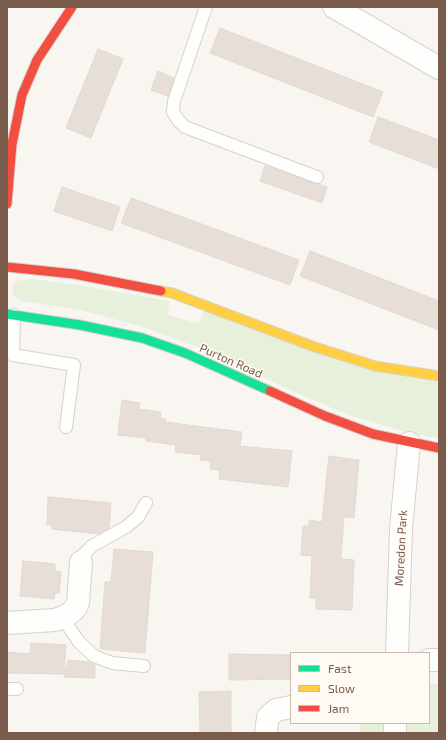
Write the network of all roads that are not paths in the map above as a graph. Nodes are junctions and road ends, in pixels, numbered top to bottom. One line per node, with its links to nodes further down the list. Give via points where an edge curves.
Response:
1 (72, 7): 6 (street, via 37,60 22,95 12,144)
2 (206, 7): 5 (lane, via 174,101 173,112 178,120 185,127)
3 (334, 7): 4 (street)
4 (439, 68)
5 (317, 176)
6 (7, 204)
7 (7, 267): 9 (street, via 74,274 172,293 312,346 368,363)
8 (11, 314): 10 (lane, via 13,355 74,365); 11 (street, Purton Road, via 142,338 185,353 325,416 373,434)
9 (439, 376)
10 (66, 427)
11 (409, 443): 12 (street, Purton Road); 17 (street, Moredon Park, via 401,530)
12 (439, 448)
13 (146, 502): 14 (lane, via 138,517 126,527 92,546 82,556)
14 (81, 562): 15 (street, via 78,604 74,610)
15 (62, 617): 16 (street, via 40,622); 18 (lane, via 79,642 94,656 112,663)
16 (7, 623)
17 (397, 652)
18 (144, 666)
19 (290, 706): 20 (street, via 276,710 268,717)
20 (266, 733)

